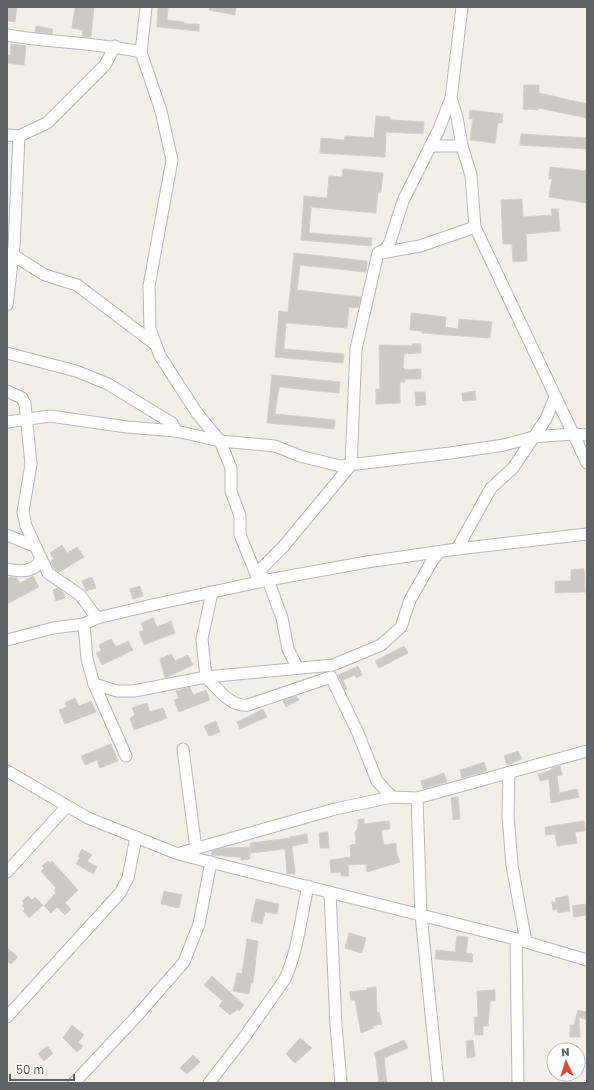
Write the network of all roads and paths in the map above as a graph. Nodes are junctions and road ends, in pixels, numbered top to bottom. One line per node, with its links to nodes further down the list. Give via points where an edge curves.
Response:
1 (146, 7): 5 (street)
2 (462, 7): 6 (street)
3 (7, 35): 4 (street, via 50,42)
4 (115, 46): 5 (street); 8 (street, via 105,65 46,123)
5 (140, 52): 15 (street, via 161,111 172,160 149,286 150,329)
6 (451, 98): 9 (street); 10 (street)
7 (7, 135): 8 (street)
8 (19, 136): 12 (street)
9 (430, 146): 10 (street); 13 (street, via 404,201 390,242 386,249)
10 (462, 146): 11 (street, via 471,175)
11 (475, 227): 13 (street, via 420,246); 18 (street)
12 (12, 248): 14 (street); 15 (street, via 45,275 76,284)
13 (378, 253): 27 (street, via 356,349)
14 (7, 304)
15 (156, 345): 25 (street, via 160,356 197,413)
16 (7, 353): 21 (street, via 76,371 108,384 172,423)
17 (7, 391): 19 (street, via 22,398)
18 (555, 397): 22 (street); 24 (street, via 546,419)
19 (27, 419): 20 (street); 21 (street, via 50,416); 30 (street, via 31,464 23,512)
20 (7, 422)
21 (176, 431): 25 (street)
22 (573, 434): 23 (street); 24 (street); 26 (street)
23 (587, 435)
24 (533, 437): 27 (street, via 504,445); 31 (street, via 513,468 491,488)
25 (220, 441): 27 (street, via 275,446 300,456); 35 (street, via 231,468 231,491 240,516 240,535)
26 (587, 463)
27 (351, 465): 35 (street, via 283,547)
28 (587, 534): 31 (street)
29 (7, 535): 30 (street)
30 (34, 546): 33 (street)
31 (457, 549): 32 (street)
32 (439, 552): 36 (street); 41 (street, via 410,600 401,627 392,637 381,645)
33 (41, 558): 34 (street, via 34,569); 38 (street, via 48,573 80,595)
34 (7, 569)
35 (256, 574): 36 (street)
36 (268, 580): 37 (street); 42 (street, via 282,618 288,649)
37 (212, 592): 38 (street); 43 (street, via 202,639)
38 (97, 618): 39 (street)
39 (84, 624): 40 (street, via 53,628); 45 (street, via 87,659)
40 (7, 640)
41 (333, 665): 42 (street); 44 (street)
42 (297, 667): 43 (street)
43 (206, 676): 44 (street, via 231,702 239,706); 45 (street, via 134,691 117,692)
44 (331, 677): 51 (street, via 358,733 377,781)
45 (94, 684): 48 (street)
46 (183, 749): 55 (street)
47 (587, 751): 50 (street)
48 (126, 756)
49 (7, 772): 53 (street)
50 (509, 772): 52 (street); 62 (street, via 508,815)
51 (392, 797): 52 (street); 55 (street, via 335,810)
52 (417, 798): 61 (street)
53 (67, 806): 54 (street, via 88,818); 58 (street)
54 (136, 837): 56 (street); 64 (street, via 128,878 120,893)
55 (196, 849): 56 (street)
56 (178, 854): 57 (street)
57 (211, 862): 59 (street); 65 (street, via 199,924 184,962 136,1018)
58 (7, 872)
59 (308, 886): 60 (street); 66 (street, via 297,940 285,979 244,1039)
60 (330, 892): 61 (street); 67 (street)
61 (421, 915): 62 (street); 68 (street)
62 (521, 941): 63 (street); 69 (street)
63 (587, 960)
64 (7, 1018)
65 (74, 1083)
66 (209, 1083)
67 (341, 1083)
68 (438, 1083)
69 (518, 1083)

